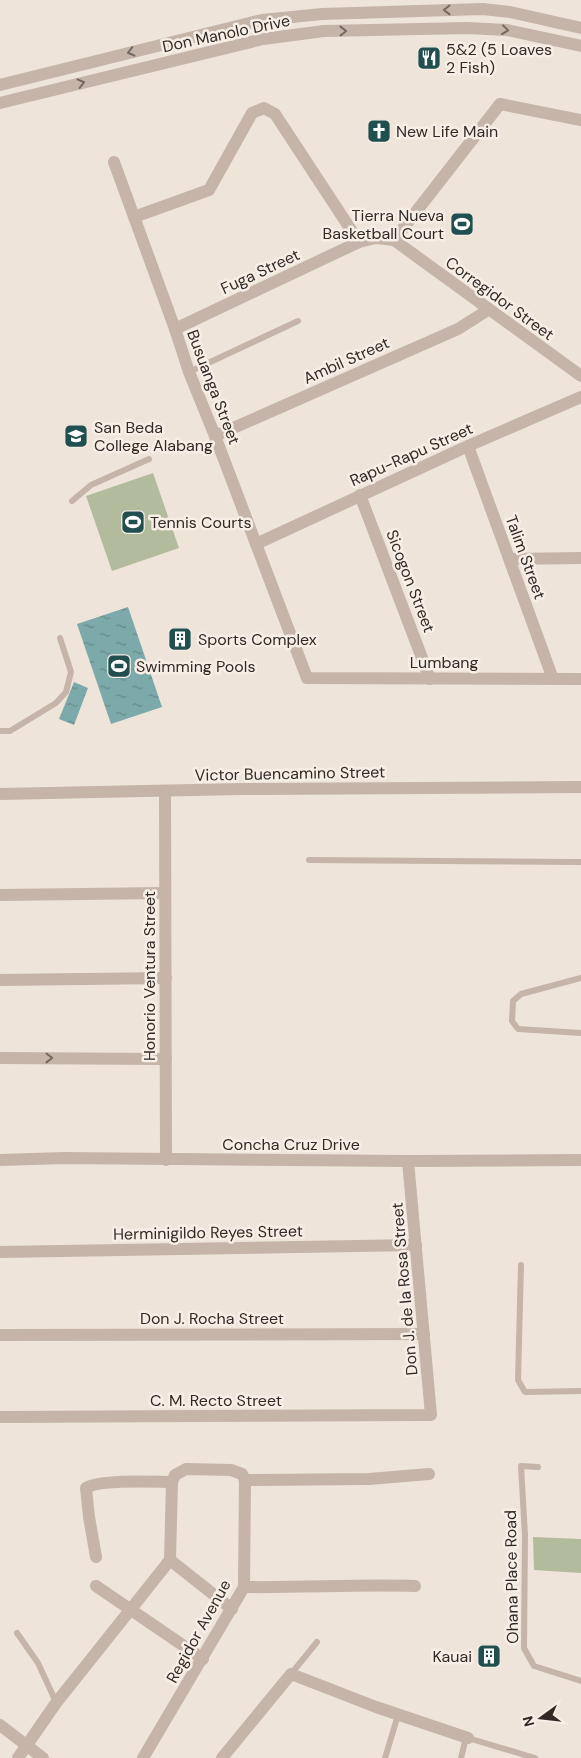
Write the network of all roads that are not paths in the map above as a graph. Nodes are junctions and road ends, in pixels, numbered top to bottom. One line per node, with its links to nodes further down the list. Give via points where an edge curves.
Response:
1 (322, 14): 2 (street, Don Manolo Drive, one-way to 1, via 510,12 483,10); 3 (street); 5 (street, Don Manolo Drive, one-way to 5, via 262,20)
2 (581, 28)
3 (324, 31): 4 (street, Don Manolo Drive, one-way to 4, via 507,30); 7 (street, Don Manolo Drive, one-way to 3, via 263,38)
4 (581, 46)
5 (54, 70): 6 (street, Don Manolo Drive); 7 (street)
6 (0, 84)
7 (54, 89): 8 (street, Don Manolo Drive)
8 (0, 103)
9 (581, 120): 12 (street, via 500,104)
10 (114, 162): 11 (street, Busuanga Street)
11 (134, 217): 13 (street, via 209,190 252,113 264,108 275,114); 16 (street, Busuanga Street)
12 (394, 240): 13 (street, via 376,238); 14 (street, Corregidor Street)
13 (358, 242): 16 (street, Fuga Street)
14 (488, 310): 18 (street, Corregidor Street); 20 (street, Ambil Street, via 458,329)
15 (298, 320): 17 (lane)
16 (175, 330): 17 (street, Busuanga Street)
17 (189, 372): 20 (street, Busuanga Street)
18 (581, 376)
19 (581, 397): 21 (street, Rapu-Rapu Street)
20 (215, 436): 25 (street, Busuanga Street)
21 (468, 446): 23 (street, Rapu-Rapu Street); 27 (street, Talim Street)
22 (149, 459): 24 (lane, via 91,485)
23 (360, 495): 25 (street, Rapu-Rapu Street); 30 (street, Sicogon Street)
24 (72, 501)
25 (256, 544): 29 (street, Busuanga Street)
26 (581, 558): 27 (street)
27 (510, 559): 31 (street, Talim Street)
28 (60, 638): 33 (lane, via 71,672 66,692 56,703 10,732)
29 (307, 678): 30 (street, Lumbang)
30 (430, 679): 31 (street, Lumbang)
31 (553, 679): 32 (street, Lumbang)
32 (581, 679)
33 (0, 732)
34 (581, 787): 35 (street, Victor Buencamino Street)
35 (165, 792): 36 (street, Victor Buencamino Street); 39 (street, Honorio Ventura Street)
36 (0, 794)
37 (309, 860): 38 (lane)
38 (581, 862)
39 (165, 893): 40 (street); 41 (street, Honorio Ventura Street)
40 (0, 895)
41 (166, 978): 43 (street); 46 (street, Honorio Ventura Street)
42 (581, 978): 44 (lane, via 521,994 513,1001 512,1021 518,1029)
43 (0, 980)
44 (581, 1033)
45 (0, 1058): 46 (street, one-way to 46)
46 (166, 1059): 48 (street, Honorio Ventura Street)
47 (0, 1160): 48 (street, Concha Cruz Drive)
48 (166, 1160): 50 (street, Concha Cruz Drive)
49 (581, 1160): 50 (street, Concha Cruz Drive)
50 (408, 1161): 51 (street, Don J. de la Rosa Street)
51 (416, 1245): 52 (street, Herminigildo Reyes Street); 54 (street, Don J. de la Rosa Street)
52 (0, 1252)
53 (521, 1265): 56 (lane, via 518,1380 524,1392)
54 (424, 1334): 55 (street, Don J. Rocha Street); 57 (street, Don J. de la Rosa Street)
55 (0, 1335)
56 (581, 1391)
57 (431, 1415): 58 (street, C. M. Recto Street)
58 (0, 1417)
59 (538, 1467): 74 (lane, Ohana Place Road, via 521,1466 525,1535 524,1648 534,1666)
60 (429, 1474): 61 (street, via 368,1479)
61 (245, 1480): 62 (street, via 242,1474 231,1470 186,1469 175,1475); 67 (street, Regidor Avenue)
62 (172, 1482): 63 (street, via 119,1482 86,1488); 64 (street)
63 (96, 1557)
64 (170, 1560): 68 (street); 69 (street)
65 (96, 1586): 68 (street)
66 (415, 1586): 67 (street)
67 (244, 1587): 69 (street, Regidor Avenue)
68 (131, 1609): 72 (street); 75 (street)
69 (232, 1609): 72 (street, Regidor Avenue)
70 (16, 1633): 75 (lane, via 38,1663)
71 (317, 1642): 73 (lane)
72 (203, 1659): 82 (street, Regidor Avenue)
73 (290, 1674): 76 (street); 83 (street)
74 (581, 1681)
75 (56, 1704): 79 (street)
76 (398, 1715): 78 (street); 84 (lane)
77 (0, 1725): 79 (street)
78 (468, 1738): 85 (lane); 86 (lane)
79 (27, 1746): 80 (street); 81 (street)
80 (18, 1758)
81 (43, 1758)
82 (143, 1758)
83 (222, 1758)
84 (385, 1758)
85 (461, 1758)
86 (535, 1758)

